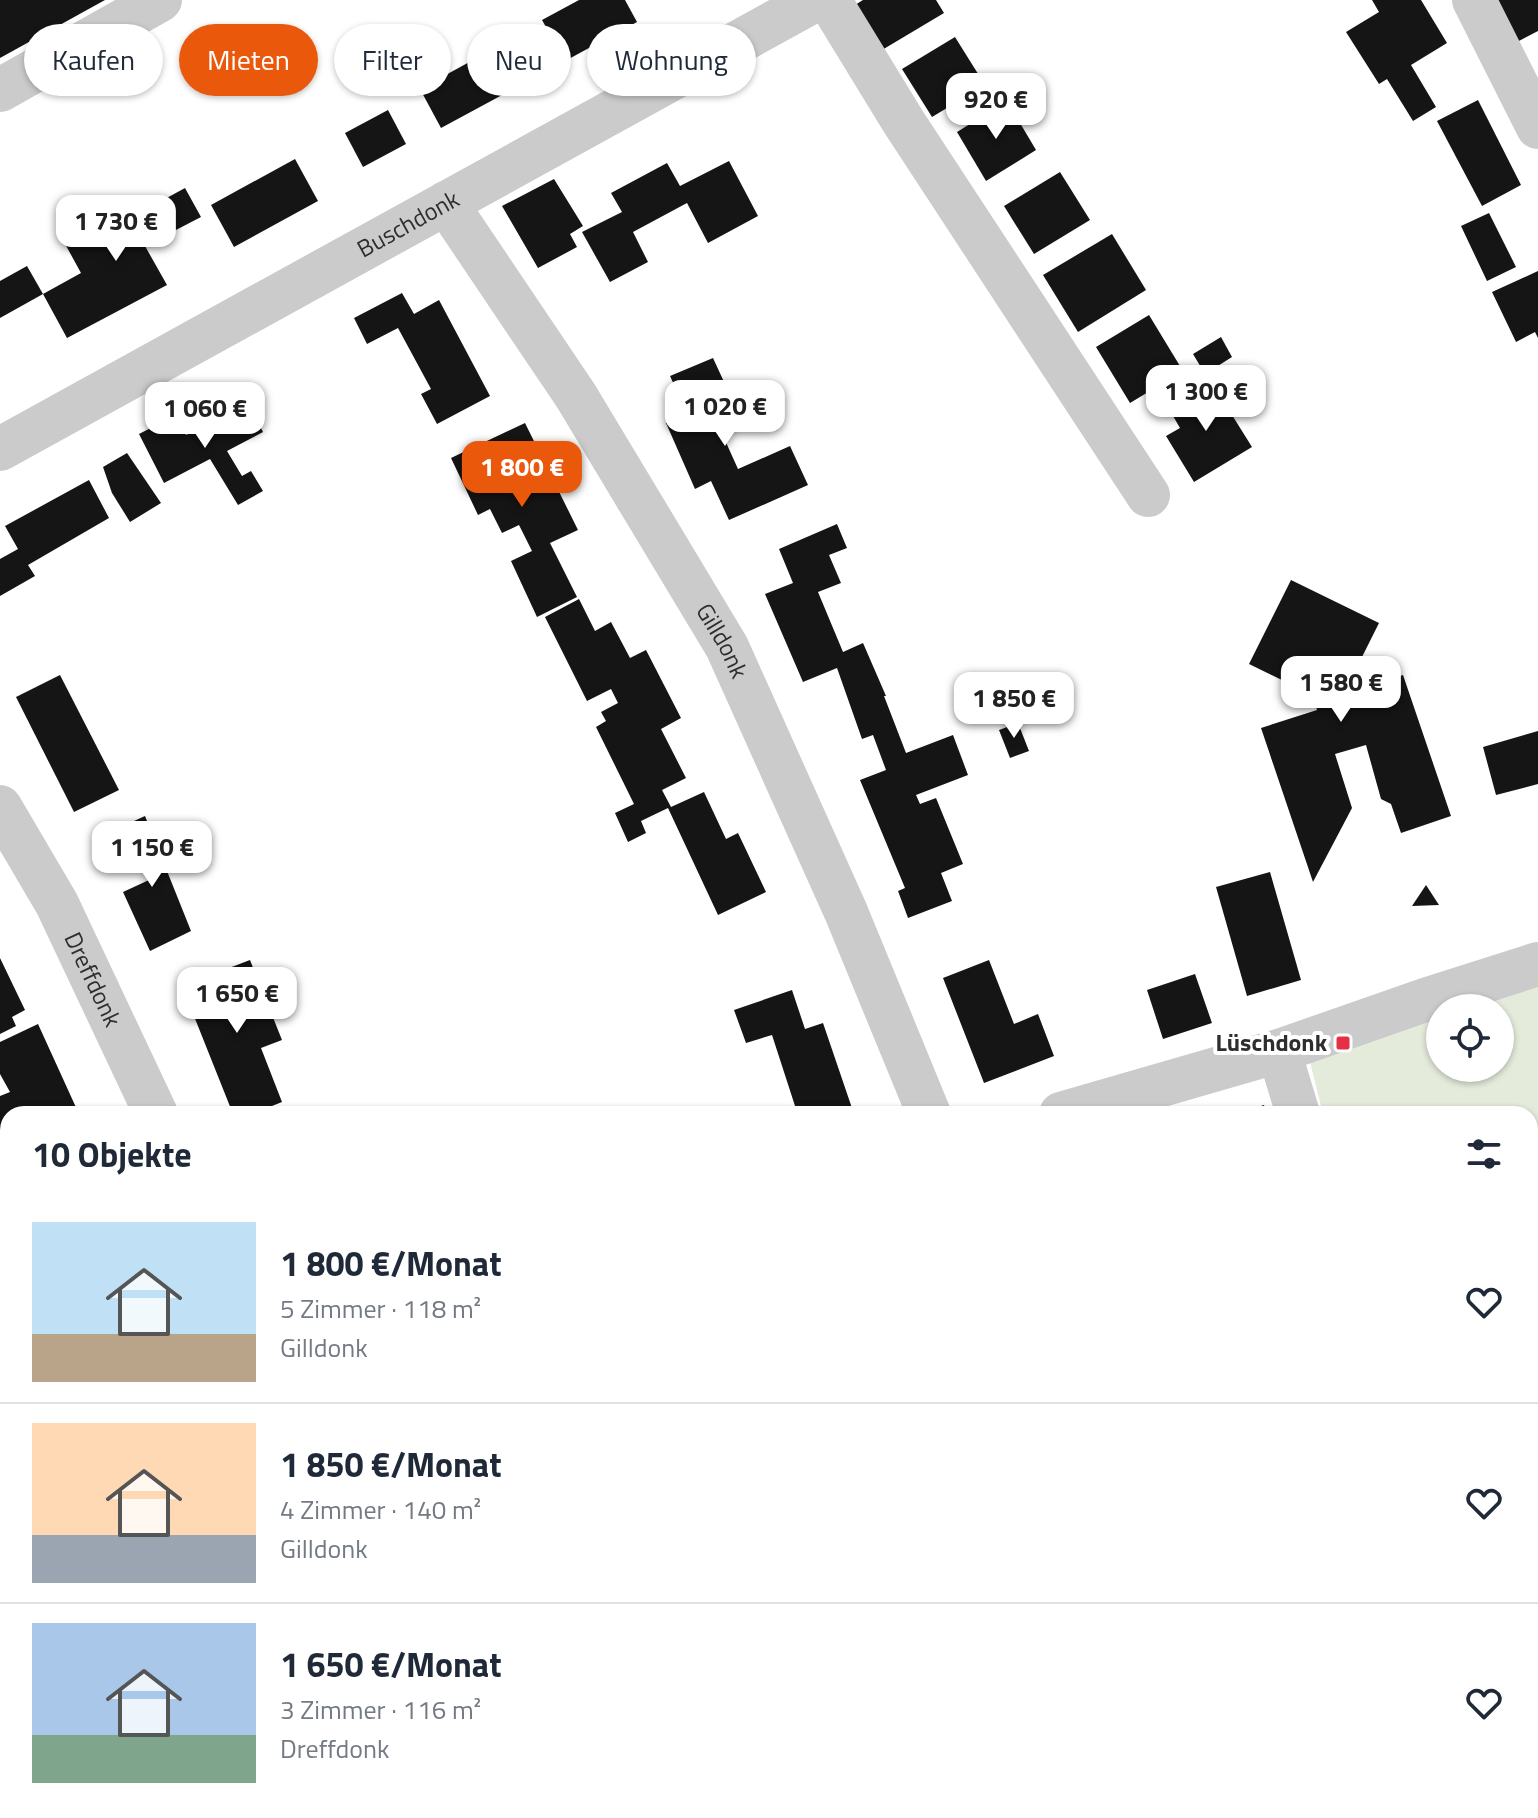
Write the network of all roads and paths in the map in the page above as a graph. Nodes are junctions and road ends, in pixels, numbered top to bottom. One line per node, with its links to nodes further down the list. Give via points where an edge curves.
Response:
1 (160, 0): 5 (street)
2 (815, 0): 7 (street, Buschdonk)
3 (829, 0): 9 (street)
4 (1474, 0): 6 (street)
5 (0, 90)
6 (1538, 127)
7 (446, 203): 8 (street, Buschdonk); 14 (street, Gilldonk, via 576,396 727,647)
8 (0, 449)
9 (1148, 495)
10 (0, 807): 13 (street, Dreffdonk, via 57,904)
11 (1538, 964): 12 (street)
12 (1279, 1051): 15 (street); 16 (street)
13 (152, 1106)
14 (926, 1106)
15 (1089, 1106)
16 (1296, 1106)

